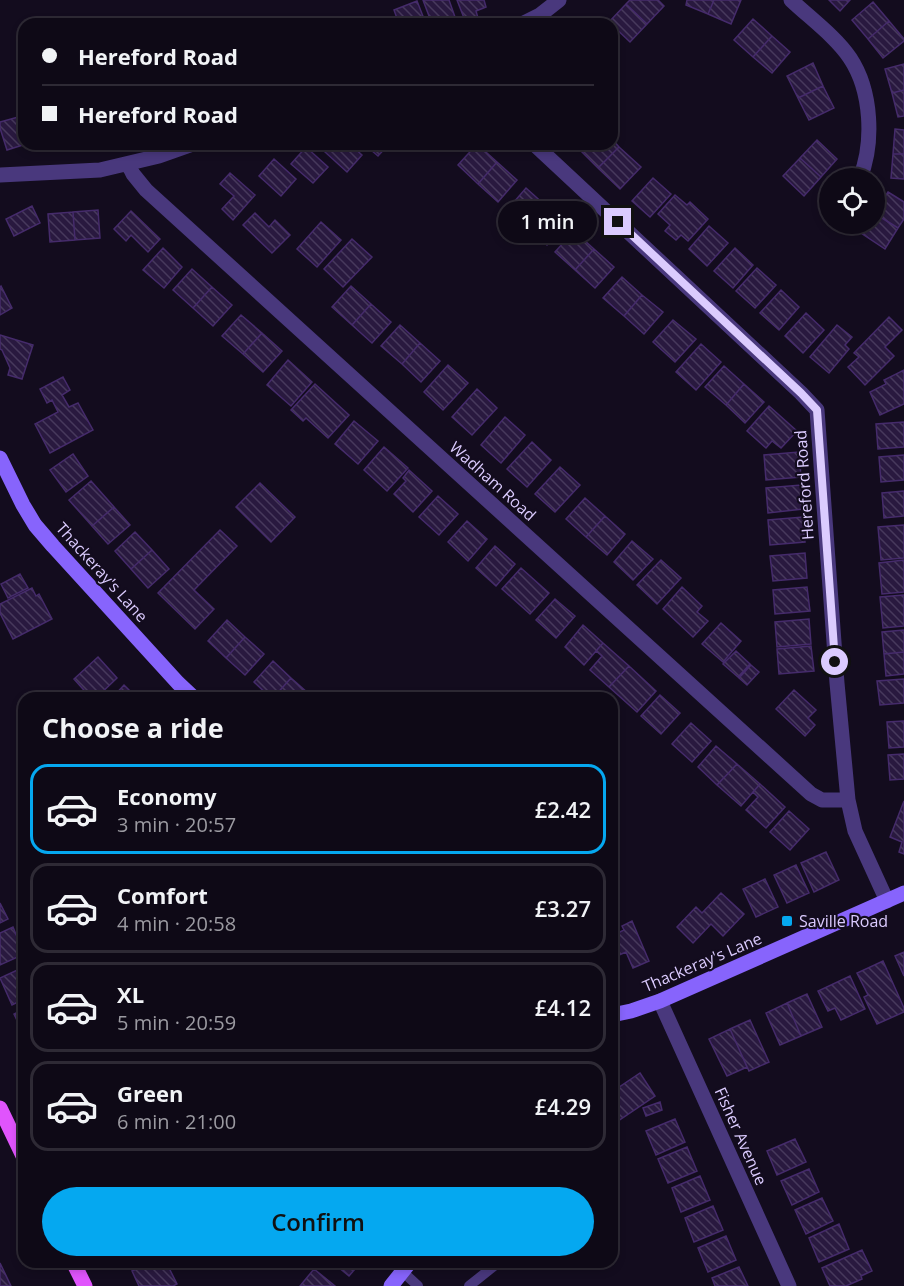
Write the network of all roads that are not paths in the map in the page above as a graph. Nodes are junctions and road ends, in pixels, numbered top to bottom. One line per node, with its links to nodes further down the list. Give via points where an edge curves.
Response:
1 (560, 0): 3 (street)
2 (791, 0): 7 (street, via 843,49 859,78 868,133)
3 (534, 18)
4 (174, 150): 6 (street)
5 (540, 150): 11 (street, Hereford Road, via 817,410)
6 (129, 164): 8 (street, via 100,170); 11 (street, Wadham Road, via 146,190 811,794 822,800)
7 (863, 168)
8 (0, 175)
9 (0, 458): 10 (street, Thackeray's Lane, via 35,525)
10 (188, 692)
11 (848, 800): 13 (street, Hereford Road, via 855,831)
12 (904, 893): 13 (street, Thackeray's Lane)
13 (886, 901): 14 (street, Thackeray's Lane)
14 (660, 1001): 15 (street, Thackeray's Lane); 26 (street, Fisher Avenue)
15 (618, 1014)
16 (0, 1108): 17 (main road)
17 (18, 1146)
18 (76, 1268): 22 (main road)
19 (404, 1268): 23 (street)
20 (407, 1268): 24 (lane)
21 (492, 1268): 25 (lane)
22 (85, 1286)
23 (391, 1286)
24 (418, 1286)
25 (469, 1286)
26 (789, 1286)

